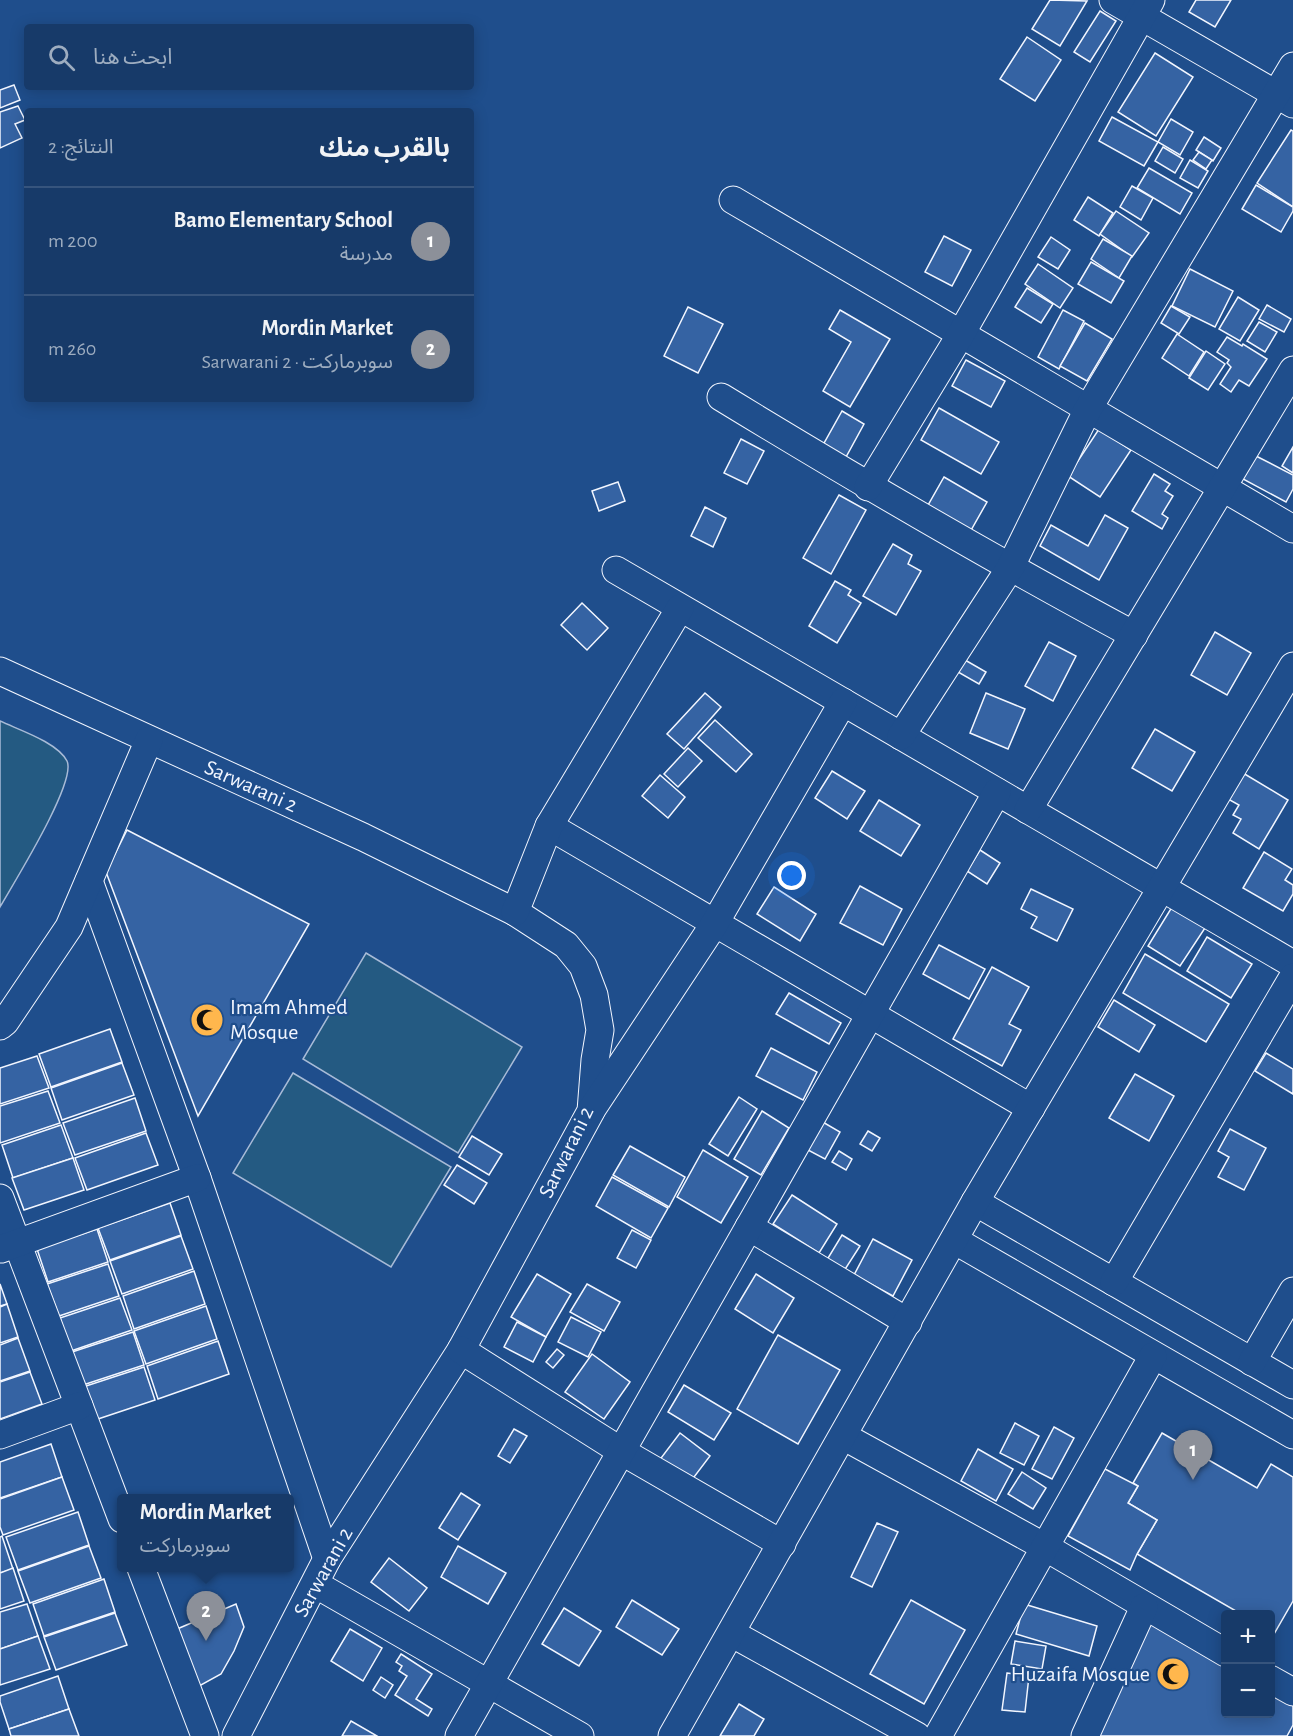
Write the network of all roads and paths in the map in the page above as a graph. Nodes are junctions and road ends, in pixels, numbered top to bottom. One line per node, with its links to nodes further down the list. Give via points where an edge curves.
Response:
1 (1113, 0): 2 (street)
2 (1147, 8): 4 (street); 6 (street)
3 (1293, 66): 4 (street)
4 (1285, 99): 9 (street)
5 (732, 200): 6 (street)
6 (961, 334): 9 (street); 10 (street)
7 (1293, 370): 11 (street)
8 (721, 397): 10 (street)
9 (1088, 409): 11 (street); 13 (street)
10 (868, 487): 13 (street)
11 (1224, 488): 12 (street); 16 (street)
12 (1293, 529)
13 (1010, 568): 16 (street); 20 (street)
14 (616, 570): 15 (street)
15 (680, 608): 19 (street); 24 (street)
16 (1134, 635): 23 (street)
17 (1293, 666): 26 (street)
18 (0, 671): 21 (street, Sarwarani 2)
19 (843, 702): 20 (street); 28 (street)
20 (901, 736): 22 (street)
21 (149, 740): 25 (street); 27 (street, Sarwarani 2, via 363,837)
22 (997, 792): 23 (street); 31 (street)
23 (1028, 810): 26 (street)
24 (549, 826): 27 (street); 28 (street)
25 (89, 881): 32 (street, via 69,927); 35 (street)
26 (1161, 887): 29 (street); 33 (street)
27 (515, 912): 34 (street, Sarwarani 2, via 566,945 583,966 594,995 600,1030)
28 (715, 923): 31 (street); 34 (street)
29 (1293, 964)
30 (1293, 977): 41 (street)
31 (870, 1014): 33 (street); 38 (street)
32 (0, 1026)
33 (1031, 1108): 37 (street)
34 (591, 1111): 44 (street, Sarwarani 2)
35 (197, 1178): 40 (street); 56 (street)
36 (0, 1198): 40 (street)
37 (975, 1202): 39 (street); 41 (street)
38 (749, 1227): 43 (street); 52 (street)
39 (954, 1240): 43 (street); 45 (street)
40 (9, 1246): 48 (street)
41 (1114, 1282): 46 (street)
42 (1293, 1291): 46 (street)
43 (908, 1322): 51 (street)
44 (461, 1350): 52 (street); 56 (street, Sarwarani 2)
45 (1153, 1356): 50 (street); 55 (street)
46 (1252, 1362): 47 (street)
47 (1293, 1385)
48 (79, 1406): 49 (street); 53 (street)
49 (0, 1435)
50 (1293, 1435)
51 (843, 1437): 54 (street); 55 (street)
52 (621, 1451): 54 (street); 63 (street)
53 (117, 1506)
54 (782, 1544): 60 (street)
55 (1045, 1547): 59 (street); 72 (street)
56 (327, 1559): 58 (street, Sarwarani 2)
57 (143, 1572): 66 (street)
58 (315, 1584): 63 (street); 67 (street, Sarwarani 2)
59 (1144, 1607): 61 (street); 73 (street)
60 (731, 1633): 65 (street); 70 (street)
61 (1221, 1650)
62 (1275, 1682): 64 (street)
63 (489, 1684): 68 (street); 69 (street)
64 (1293, 1692)
65 (873, 1726): 71 (street)
66 (205, 1736)
67 (236, 1736)
68 (459, 1736)
69 (580, 1736)
70 (672, 1736)
71 (917, 1736)
72 (938, 1736)
73 (1085, 1736)

